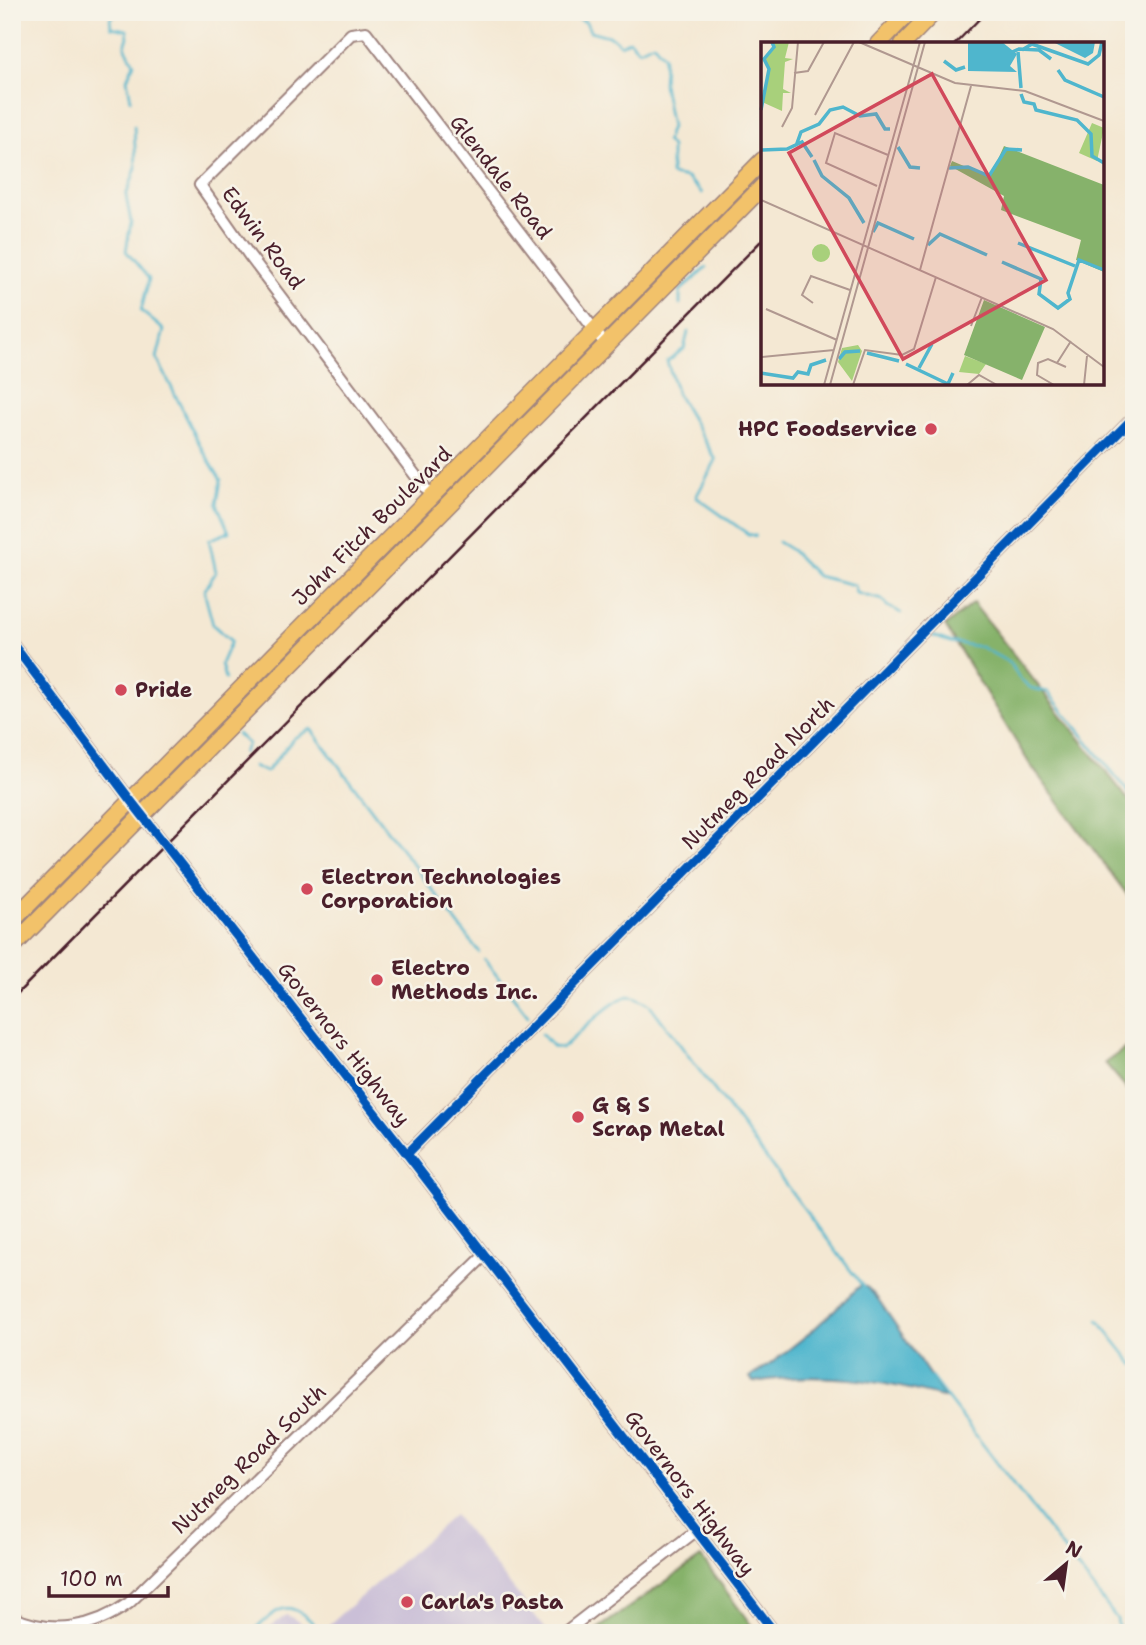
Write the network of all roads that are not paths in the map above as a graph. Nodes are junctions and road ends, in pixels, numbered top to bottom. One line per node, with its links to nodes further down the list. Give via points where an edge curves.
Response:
1 (909, 12): 4 (highway)
2 (934, 12): 5 (highway)
3 (366, 32): 8 (street, Glendale Road); 11 (street, Edwin Road, via 351,34 200,186)
4 (880, 42)
5 (905, 42)
6 (761, 162): 8 (highway, John Fitch Boulevard)
7 (761, 188): 9 (highway, John Fitch Boulevard)
8 (594, 331): 9 (street, Glendale Road); 11 (highway, John Fitch Boulevard)
9 (606, 345): 14 (highway, John Fitch Boulevard)
10 (1134, 417): 17 (street, Nutmeg Road North)
11 (431, 496): 13 (highway, John Fitch Boulevard)
12 (12, 643): 13 (street, Governors Highway)
13 (131, 801): 14 (street, Governors Highway); 15 (highway, John Fitch Boulevard)
14 (142, 815): 16 (highway, John Fitch Boulevard); 17 (street, Governors Highway)
15 (12, 921)
16 (12, 947)
17 (407, 1153): 18 (street, Governors Highway)
18 (484, 1256): 19 (street, Governors Highway); 20 (street, Nutmeg Road South, via 129,1603 105,1618 76,1627 50,1628)
19 (697, 1530): 21 (street); 22 (street, Governors Highway)
20 (12, 1617)
21 (564, 1633)
22 (775, 1633)

